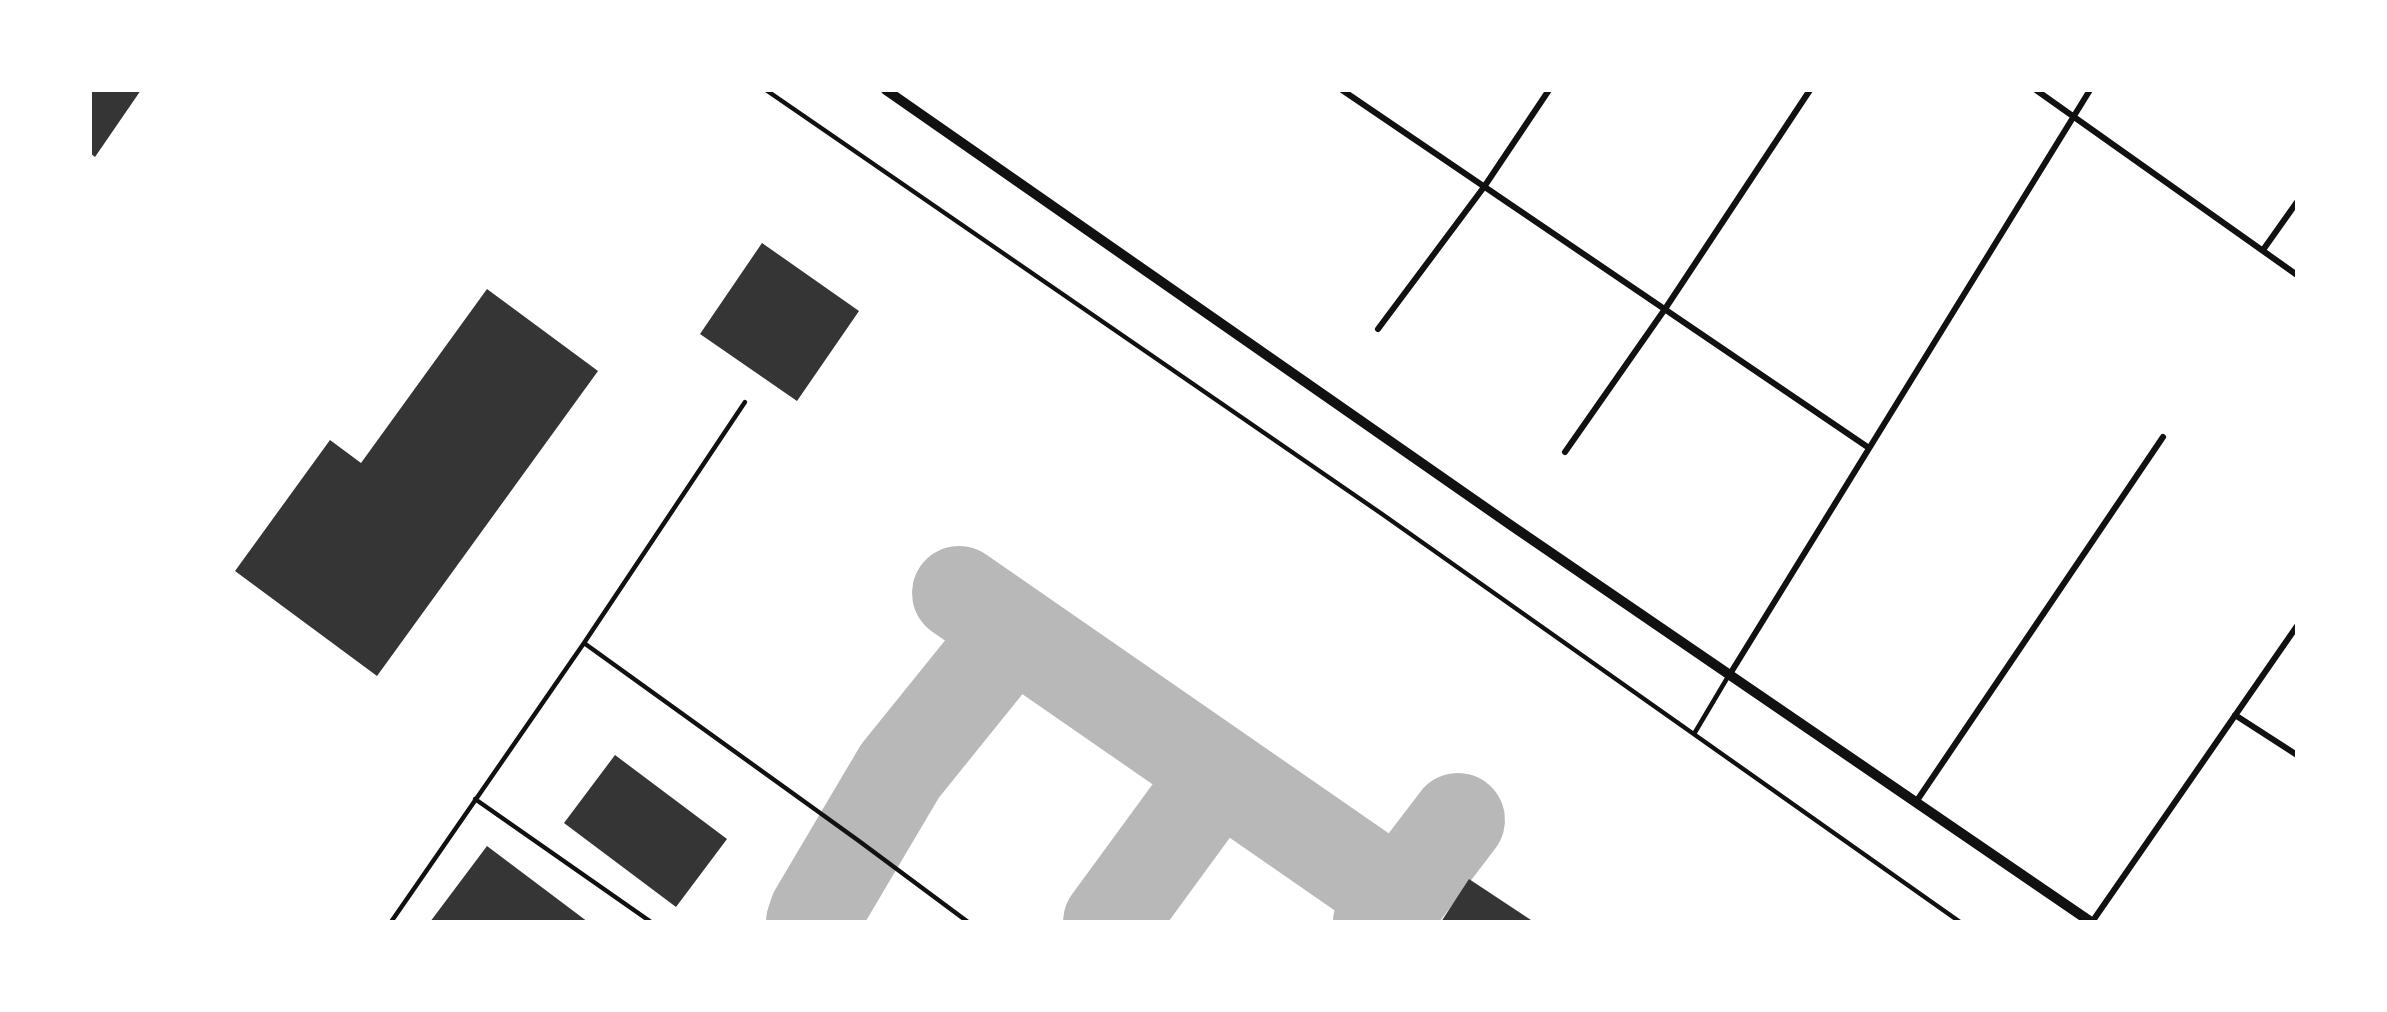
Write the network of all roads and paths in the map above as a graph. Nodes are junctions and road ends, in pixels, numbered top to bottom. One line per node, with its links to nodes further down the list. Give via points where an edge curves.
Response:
1 (766, 90): 23 (lane)
2 (886, 90): 21 (street)
3 (1342, 90): 9 (street)
4 (1549, 90): 9 (street)
5 (1810, 90): 13 (street)
6 (2036, 90): 8 (street)
7 (2090, 90): 8 (street)
8 (2074, 116): 11 (street); 17 (street)
9 (1484, 187): 13 (street); 14 (street)
10 (2297, 202): 11 (street)
11 (2263, 250): 12 (street)
12 (2297, 274)
13 (1665, 309): 17 (street); 18 (street)
14 (1378, 329)
15 (746, 402): 20 (lane)
16 (2163, 436): 26 (street)
17 (1869, 448): 21 (street)
18 (1565, 452)
19 (2297, 626): 22 (street)
20 (584, 643): 25 (lane); 29 (lane)
21 (1730, 674): 23 (lane); 26 (street)
22 (2235, 715): 24 (street); 31 (street)
23 (1694, 734): 30 (lane)
24 (2297, 755)
25 (475, 799): 27 (lane); 28 (lane)
26 (1916, 802): 31 (street)
27 (391, 922)
28 (651, 922)
29 (968, 922)
30 (1960, 922)
31 (2092, 922)

